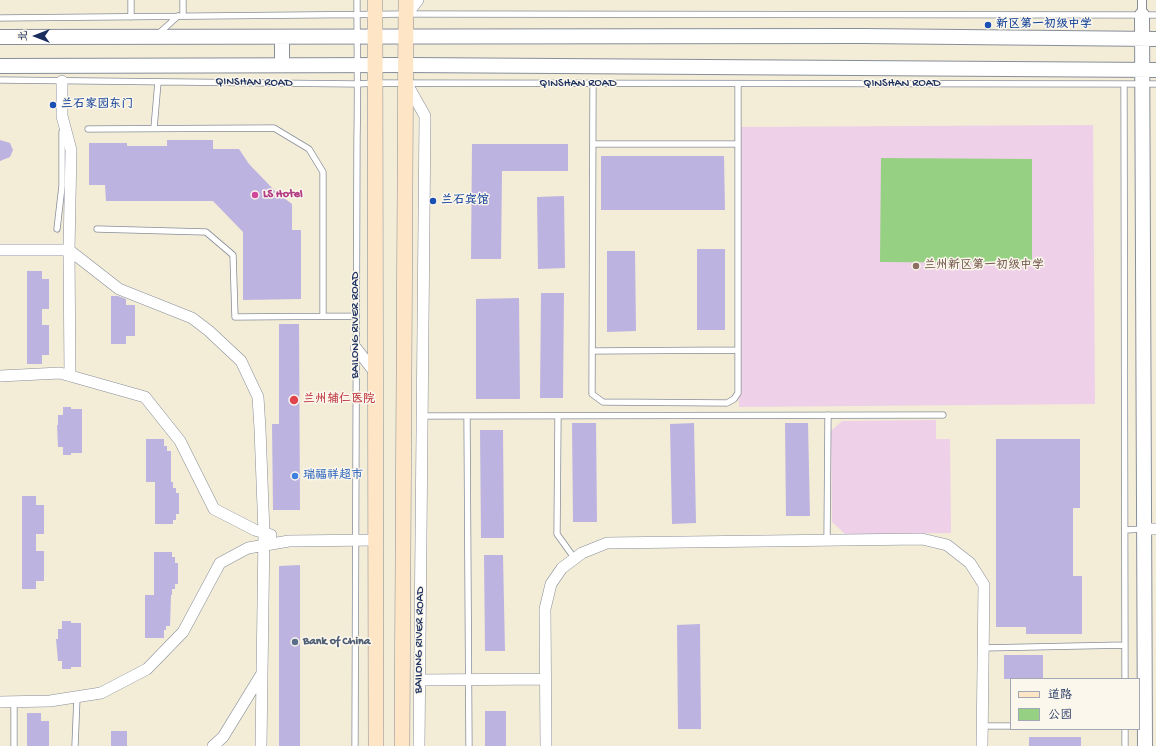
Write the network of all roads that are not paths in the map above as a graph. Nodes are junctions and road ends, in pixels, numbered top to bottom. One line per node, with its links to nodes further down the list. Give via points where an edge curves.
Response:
1 (131, 0): 11 (lane)
2 (183, 0): 10 (lane)
3 (357, 0): 8 (lane, BAILONG RIVER ROAD)
4 (418, 0): 7 (street)
5 (1142, 0): 9 (street)
6 (375, 7): 7 (lane); 8 (lane); 17 (main road, BAILONG RIVER ROAD)
7 (406, 7): 9 (lane); 18 (main road, BAILONG RIVER ROAD)
8 (357, 15): 10 (lane); 16 (lane, BAILONG RIVER ROAD)
9 (1149, 15): 19 (street)
10 (180, 16): 11 (lane); 14 (lane)
11 (131, 17): 12 (lane)
12 (0, 18)
13 (0, 37): 14 (street)
14 (155, 37): 15 (street)
15 (282, 37): 16 (street); 20 (street)
16 (357, 37): 17 (street); 21 (lane, BAILONG RIVER ROAD)
17 (375, 37): 18 (street); 22 (main road, BAILONG RIVER ROAD)
18 (407, 37): 19 (street, via 871,36); 23 (main road, BAILONG RIVER ROAD)
19 (1149, 39): 25 (street)
20 (282, 65): 21 (street, QINSHAN ROAD); 24 (street, QINSHAN ROAD)
21 (357, 65): 22 (street, QINSHAN ROAD); 30 (lane, BAILONG RIVER ROAD)
22 (375, 65): 23 (street, QINSHAN ROAD); 29 (main road, BAILONG RIVER ROAD)
23 (407, 65): 25 (street, QINSHAN ROAD); 31 (main road, BAILONG RIVER ROAD)
24 (0, 66)
25 (1149, 77): 34 (lane, QINSHAN ROAD); 57 (street)
26 (0, 80): 27 (lane, QINSHAN ROAD)
27 (62, 81): 28 (lane, QINSHAN ROAD); 35 (street)
28 (158, 82): 30 (lane, QINSHAN ROAD); 36 (lane)
29 (375, 83): 30 (lane, QINSHAN ROAD); 31 (lane, QINSHAN ROAD); 49 (main road, BAILONG RIVER ROAD)
30 (358, 84): 45 (lane, BAILONG RIVER ROAD)
31 (407, 84): 32 (lane, QINSHAN ROAD); 54 (street, BAILONG RIVER ROAD, via 425,116); 85 (main road, BAILONG RIVER ROAD)
32 (592, 84): 33 (lane, QINSHAN ROAD); 38 (lane)
33 (738, 84): 34 (lane, QINSHAN ROAD); 39 (lane)
34 (1124, 84): 58 (lane)
35 (62, 116): 40 (lane, via 62,186); 43 (street, via 71,150)
36 (154, 128): 37 (lane); 44 (lane, via 274,128 309,149 323,172)
37 (88, 129)
38 (592, 144): 39 (lane); 48 (lane)
39 (738, 144): 47 (lane)
40 (56, 229)
41 (97, 229): 44 (lane, via 206,232 233,255 235,317)
42 (0, 250): 43 (street)
43 (69, 250): 51 (street); 59 (street, via 119,289 192,318 241,361 258,397)
44 (323, 316): 45 (lane)
45 (356, 316): 46 (lane, BAILONG RIVER ROAD)
46 (356, 348): 49 (street); 60 (lane, BAILONG RIVER ROAD)
47 (738, 350): 48 (lane); 48 (lane, via 738,393 727,403 603,402 592,394)
48 (592, 351)
49 (376, 374): 61 (main road, BAILONG RIVER ROAD)
50 (0, 376): 51 (street, via 60,373)
51 (70, 376): 59 (street, via 145,397 180,441 214,509)
52 (828, 415): 53 (lane); 56 (lane); 62 (lane)
53 (943, 415)
54 (422, 416): 55 (lane); 71 (street, BAILONG RIVER ROAD)
55 (467, 416): 56 (lane); 72 (lane)
56 (558, 416): 65 (lane, via 557,534)
57 (1150, 529): 58 (lane); 91 (street)
58 (1125, 530): 66 (lane)
59 (264, 533): 63 (street); 64 (street)
60 (356, 540): 61 (street); 63 (street); 83 (lane, BAILONG RIVER ROAD)
61 (376, 540): 84 (main road, BAILONG RIVER ROAD)
62 (827, 540): 65 (street, via 607,543 582,553); 67 (street, via 922,539 946,545 970,563 984,585)
63 (289, 541): 64 (street)
64 (263, 546): 68 (street); 73 (street, via 248,548 220,563 183,632 147,669 101,693)
65 (575, 559): 70 (street, via 562,568 551,584 545,609)
66 (1125, 645): 67 (lane); 69 (lane)
67 (983, 648): 76 (street)
68 (262, 674): 81 (street, via 222,737); 82 (street)
69 (1125, 678)
70 (545, 679): 72 (street); 88 (street)
71 (420, 680): 72 (street); 86 (street, BAILONG RIVER ROAD)
72 (468, 680): 87 (lane)
73 (77, 697): 75 (street); 80 (lane)
74 (0, 702): 75 (street)
75 (14, 702): 79 (lane)
76 (983, 726): 77 (lane); 89 (street)
77 (1010, 726)
78 (1125, 730): 90 (lane)
79 (14, 746)
80 (75, 746)
81 (212, 746)
82 (261, 746)
83 (355, 746)
84 (376, 746)
85 (402, 746)
86 (419, 746)
87 (469, 746)
88 (546, 746)
89 (982, 746)
90 (1125, 746)
91 (1146, 746)

